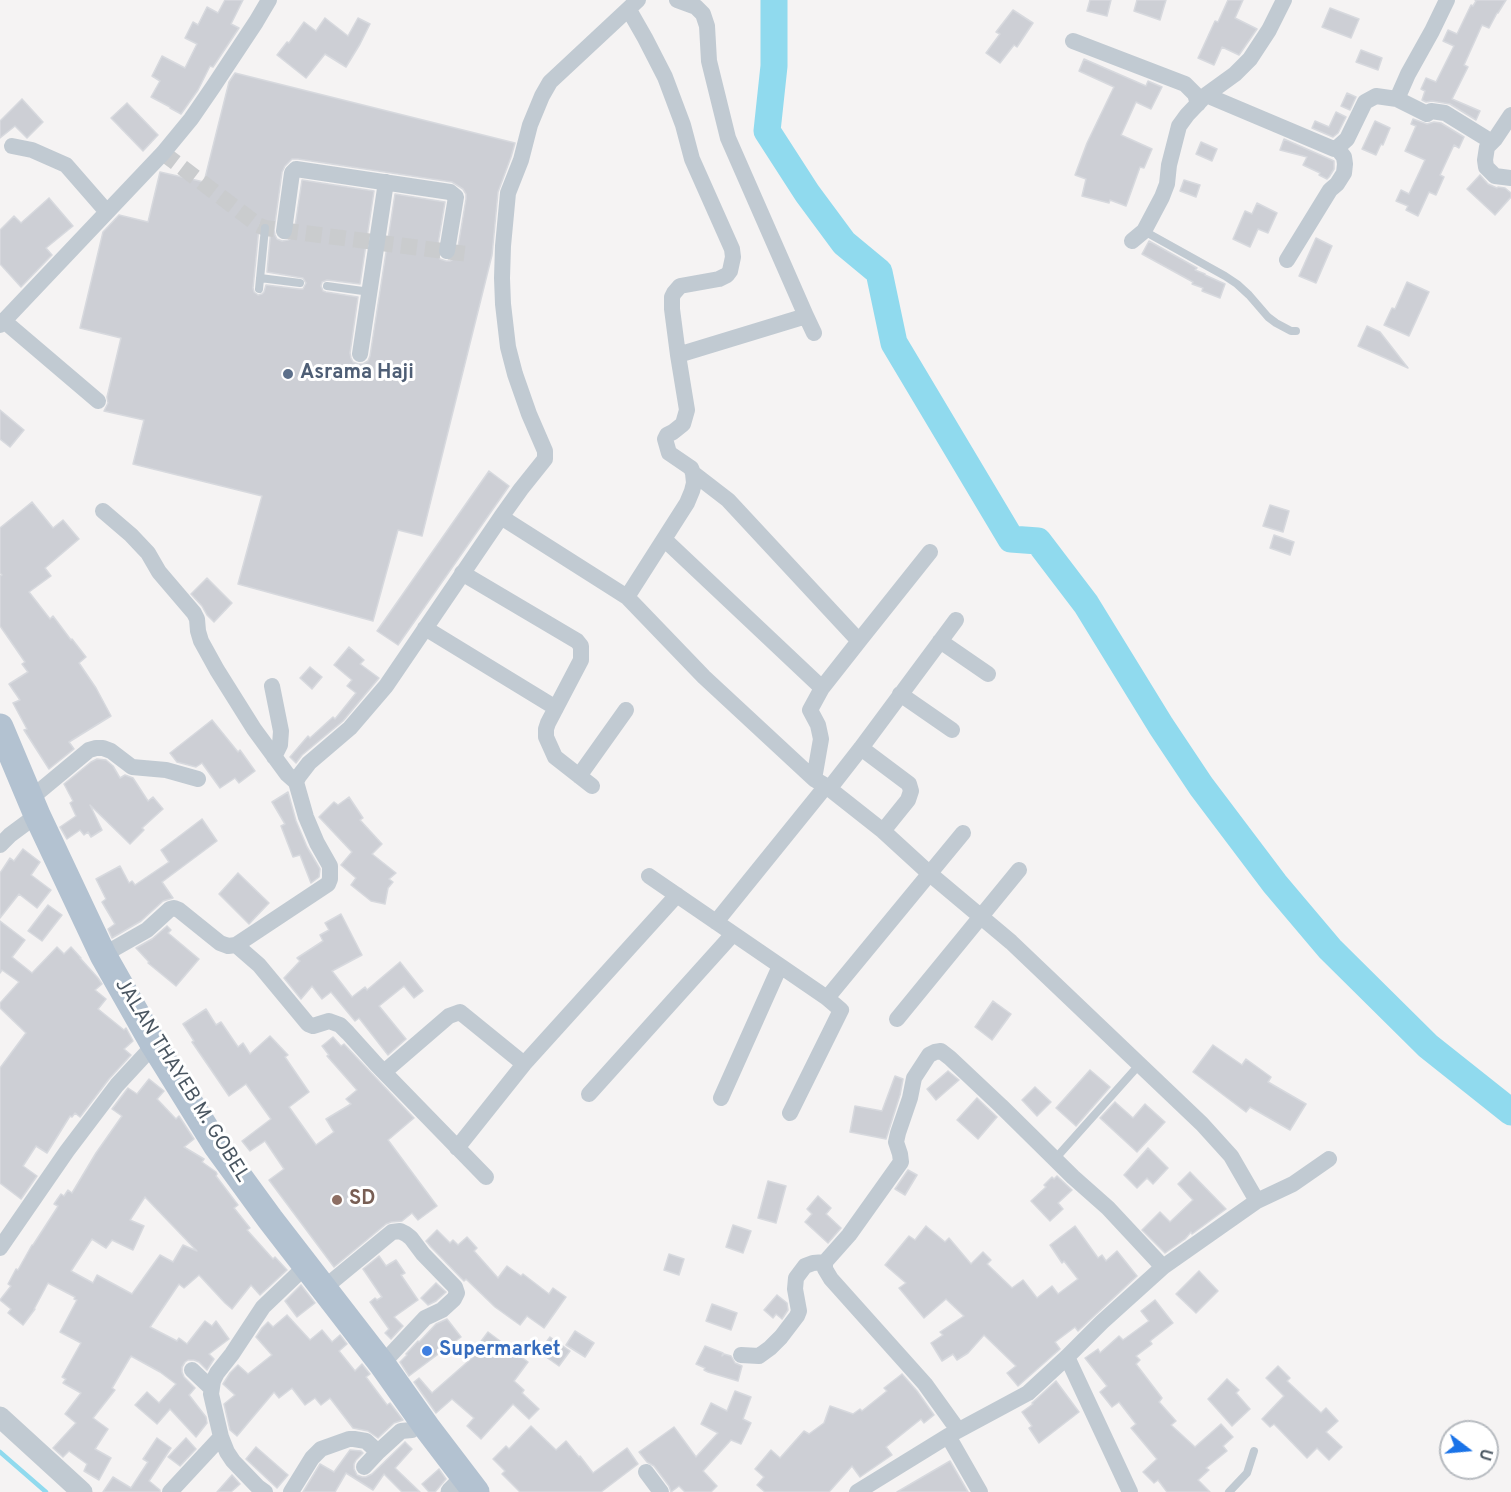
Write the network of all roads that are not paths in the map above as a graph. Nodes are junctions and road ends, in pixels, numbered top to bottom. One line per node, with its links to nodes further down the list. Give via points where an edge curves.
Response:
1 (269, 0): 15 (street, via 191,119)
2 (677, 0): 26 (street, via 703,14 709,61 728,138)
3 (1284, 0): 8 (street, via 1250,59)
4 (1447, 0): 7 (street)
5 (633, 5): 31 (street, via 683,125 692,159 732,249 727,275 680,286 674,293 672,309); 35 (street, via 550,82 530,125 508,193 502,278 508,347 546,455)
6 (1073, 41): 8 (street, via 1185,84)
7 (1397, 99): 10 (street, via 1428,114 1445,113); 12 (street, via 1376,96 1365,102 1347,139)
8 (1202, 100): 12 (street); 18 (street, via 1179,126 1167,184)
9 (1511, 115): 10 (street)
10 (1492, 142): 13 (street, via 1487,147 1486,167 1495,176)
11 (12, 146): 15 (street, via 66,165)
12 (1337, 148): 20 (street, via 1344,157 1344,173)
13 (1511, 178)
14 (386, 182): 17 (street, via 296,169 290,179); 19 (street, via 455,195); 25 (street)
15 (107, 212): 27 (street)
16 (265, 228): 21 (lane)
17 (284, 231)
18 (1138, 236): 28 (lane, via 1225,276 1276,324)
19 (447, 251)
20 (1287, 260)
21 (260, 278): 22 (lane); 24 (lane)
22 (300, 283)
23 (327, 286): 25 (lane)
24 (259, 289)
25 (370, 292): 30 (street)
26 (806, 316): 29 (street); 31 (street)
27 (2, 323): 32 (street)
28 (1296, 331)
29 (814, 333)
30 (360, 354)
31 (678, 355): 33 (street, via 686,418 665,440 669,453)
32 (98, 401)
33 (693, 473): 36 (street, via 692,491); 42 (street, via 728,500)
34 (103, 511): 53 (street, via 147,553 194,614 201,641 217,670)
35 (501, 517): 38 (street); 39 (street)
36 (664, 539): 39 (street); 46 (street)
37 (930, 552): 42 (street)
38 (462, 573): 41 (street); 48 (street, via 581,646 581,660)
39 (627, 597): 56 (street, via 704,677)
40 (956, 620): 43 (street)
41 (425, 628): 48 (street); 55 (street, via 386,686 350,728 303,768)
42 (859, 641): 46 (street)
43 (940, 641): 44 (street); 47 (street)
44 (988, 674)
45 (272, 686): 53 (street, via 282,740)
46 (822, 688): 56 (street, via 810,710 818,725)
47 (900, 694): 51 (street); 52 (street)
48 (556, 708): 49 (street, via 546,729 547,743 555,757 586,781)
49 (626, 710)
50 (0, 727): 57 (main road, JALAN THAYEB M. GOBEL)
51 (952, 730)
52 (861, 748): 56 (street); 58 (street, via 909,784 911,791 908,801)
53 (274, 757): 55 (street)
54 (198, 779): 57 (street, via 166,770 132,767 111,751 96,748 89,750)
55 (296, 782): 68 (street, via 316,843 330,866 328,882)
56 (823, 785): 58 (street); 66 (street)
57 (33, 807): 60 (street); 69 (main road, JALAN THAYEB M. GOBEL)
58 (883, 831): 62 (street)
59 (963, 833): 62 (street)
60 (0, 845)
61 (1019, 870): 65 (street)
62 (930, 874): 65 (street); 71 (street)
63 (649, 876): 64 (street)
64 (677, 895): 66 (street); 74 (street)
65 (981, 917): 72 (street); 75 (street)
66 (716, 922): 67 (street)
67 (733, 934): 70 (street); 77 (street)
68 (236, 945): 69 (street, via 220,944 174,908 147,930); 76 (street, via 259,965 308,1024 329,1021 340,1025)
69 (103, 955): 73 (main road, JALAN THAYEB M. GOBEL)
70 (780, 966): 71 (street); 78 (street)
71 (827, 998): 79 (street, via 841,1010)
72 (897, 1019)
73 (154, 1044): 85 (street, via 67,1151); 87 (main road, JALAN THAYEB M. GOBEL, via 216,1145)
74 (524, 1064): 76 (street, via 460,1012 449,1016); 80 (street)
75 (1139, 1065): 81 (lane); 84 (street, via 1230,1156)
76 (384, 1072): 80 (street)
77 (589, 1094)
78 (721, 1098)
79 (790, 1113)
80 (457, 1148): 83 (street)
81 (1055, 1159): 86 (street, via 950,1058 941,1051 935,1052 914,1078 896,1142 901,1162); 88 (street, via 1108,1208)
82 (1329, 1160): 84 (street, via 1293,1184)
83 (486, 1177)
84 (1257, 1201): 88 (street)
85 (0, 1248)
86 (825, 1262): 90 (street, via 805,1266 796,1278 799,1311 781,1337 759,1356); 97 (street, via 831,1279 925,1384)
87 (307, 1265): 89 (main road, JALAN THAYEB M. GOBEL); 94 (street, via 263,1307 217,1373)
88 (1163, 1268): 91 (street)
89 (324, 1288): 92 (main road, JALAN THAYEB M. GOBEL); 92 (street, via 392,1232 399,1231 411,1238 455,1287 454,1299 425,1318)
90 (741, 1355)
91 (1067, 1357): 97 (street, via 1028,1393); 111 (street)
92 (382, 1364): 96 (main road, JALAN THAYEB M. GOBEL)
93 (192, 1370): 94 (street)
94 (211, 1388): 98 (street)
95 (0, 1417): 104 (street)
96 (423, 1421): 100 (street, via 412,1430 402,1431); 103 (main road, JALAN THAYEB M. GOBEL)
97 (953, 1433): 109 (street); 110 (street)
98 (221, 1437): 105 (street); 106 (street, via 233,1461)
99 (1254, 1451): 112 (lane, via 1247,1473)
100 (378, 1452): 101 (street); 107 (street, via 366,1441 354,1439 321,1449)
101 (364, 1467)
102 (646, 1472): 108 (street)
103 (464, 1487)
104 (82, 1492)
105 (170, 1492)
106 (265, 1492)
107 (291, 1492)
108 (661, 1492)
109 (857, 1492)
110 (980, 1492)
111 (1130, 1492)
112 (1228, 1492)

